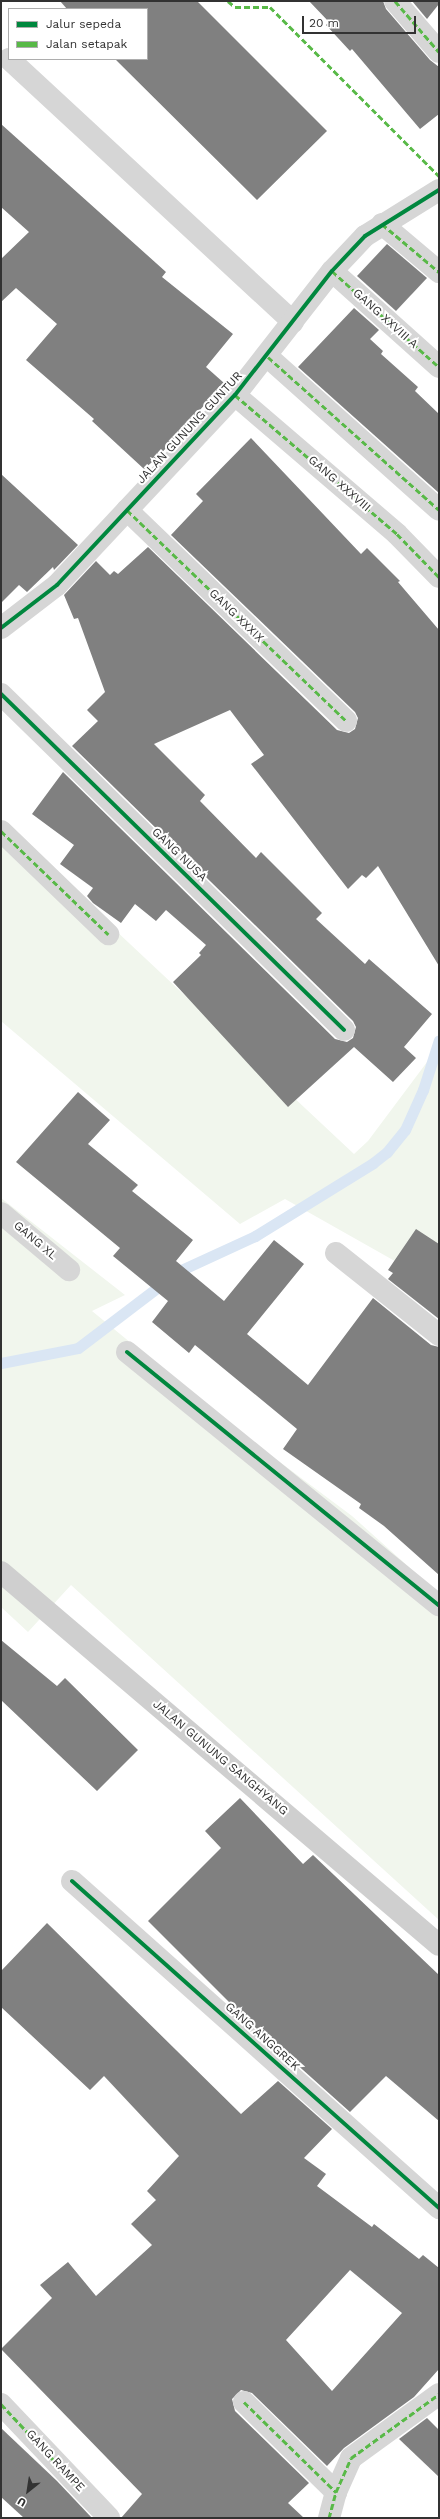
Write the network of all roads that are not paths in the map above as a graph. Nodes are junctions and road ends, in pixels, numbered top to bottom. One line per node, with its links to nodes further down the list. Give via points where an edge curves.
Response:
1 (395, 1): 2 (street)
2 (439, 52)
3 (10, 60): 8 (street)
4 (439, 190): 5 (street, JALAN GUNUNG GUNTUR)
5 (382, 224): 6 (street, JALAN GUNUNG GUNTUR, via 365,236); 7 (street)
6 (332, 271): 8 (street, JALAN GUNUNG GUNTUR); 10 (street, GANG XXVIII A)
7 (439, 272)
8 (293, 322): 9 (street, JALAN GUNUNG GUNTUR)
9 (268, 357): 11 (street, JALAN GUNUNG GUNTUR); 13 (street)
10 (439, 367)
11 (235, 395): 12 (street, JALAN GUNUNG GUNTUR); 14 (street, GANG XXXVIII, via 397,534)
12 (126, 510): 15 (street, JALAN GUNUNG GUNTUR, via 57,585); 17 (street, GANG XXXIX)
13 (439, 510)
14 (439, 577)
15 (1, 628)
16 (1, 694): 20 (street, GANG NUSA)
17 (346, 721)
18 (1, 831): 19 (street)
19 (108, 934)
20 (344, 1030)
21 (1, 1213): 23 (street, GANG XL)
22 (336, 1253): 24 (street)
23 (69, 1270)
24 (439, 1334)
25 (127, 1352): 27 (street)
26 (1, 1572): 29 (main road, JALAN GUNUNG SANGHYANG)
27 (439, 1606)
28 (72, 1881): 30 (street, GANG ANGGREK)
29 (439, 1945)
30 (439, 2208)
31 (439, 2394): 34 (street, via 351,2458)
32 (244, 2402): 34 (street)
33 (1, 2404): 35 (street, GANG RAMPE)
34 (336, 2492): 36 (street)
35 (109, 2518)
36 (329, 2518)

